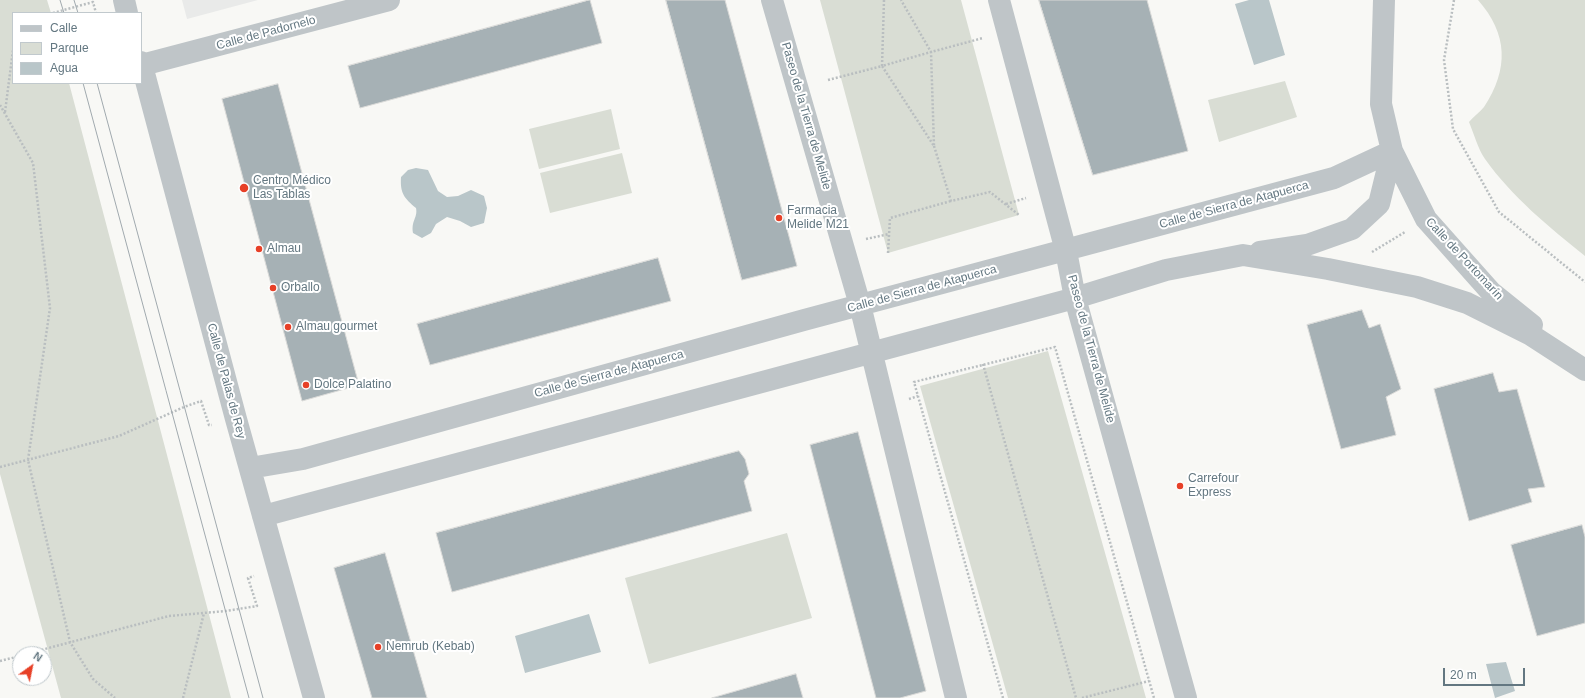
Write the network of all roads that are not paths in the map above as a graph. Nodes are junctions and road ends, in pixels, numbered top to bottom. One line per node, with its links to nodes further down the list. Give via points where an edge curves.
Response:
1 (124, 0): 6 (street)
2 (389, 0): 7 (street, Calle de Padornelo)
3 (772, 0): 13 (street, Paseo de la Tierra de Melide)
4 (999, 0): 10 (street, Paseo de la Tierra de Melide)
5 (1384, 0): 9 (street, Calle de Portomarín, via 1381,104)
6 (127, 12)
7 (142, 64)
8 (142, 68): 16 (street, Calle de Palas de Rey)
9 (1392, 151): 10 (street, Calle de Sierra de Atapuerca, via 1334,178); 11 (street, via 1379,204 1352,228 1307,245); 15 (street, Calle de Portomarín, via 1426,219 1491,292)
10 (1066, 251): 12 (street, Paseo de la Tierra de Melide); 13 (street, Calle de Sierra de Atapuerca)
11 (1243, 255): 12 (street, via 1166,270); 15 (street, via 1417,287 1467,303 1531,335)
12 (1075, 298): 14 (street); 20 (street, Paseo de la Tierra de Melide)
13 (860, 305): 14 (street, Paseo de la Tierra de Melide); 16 (street, Calle de Sierra de Atapuerca, via 303,459)
14 (872, 352): 17 (street); 19 (street, Paseo de la Tierra de Melide)
15 (1585, 370)
16 (250, 468): 17 (street, Calle de Palas de Rey)
17 (263, 516): 18 (street, Calle de Palas de Rey)
18 (314, 698)
19 (956, 698)
20 (1186, 698)

